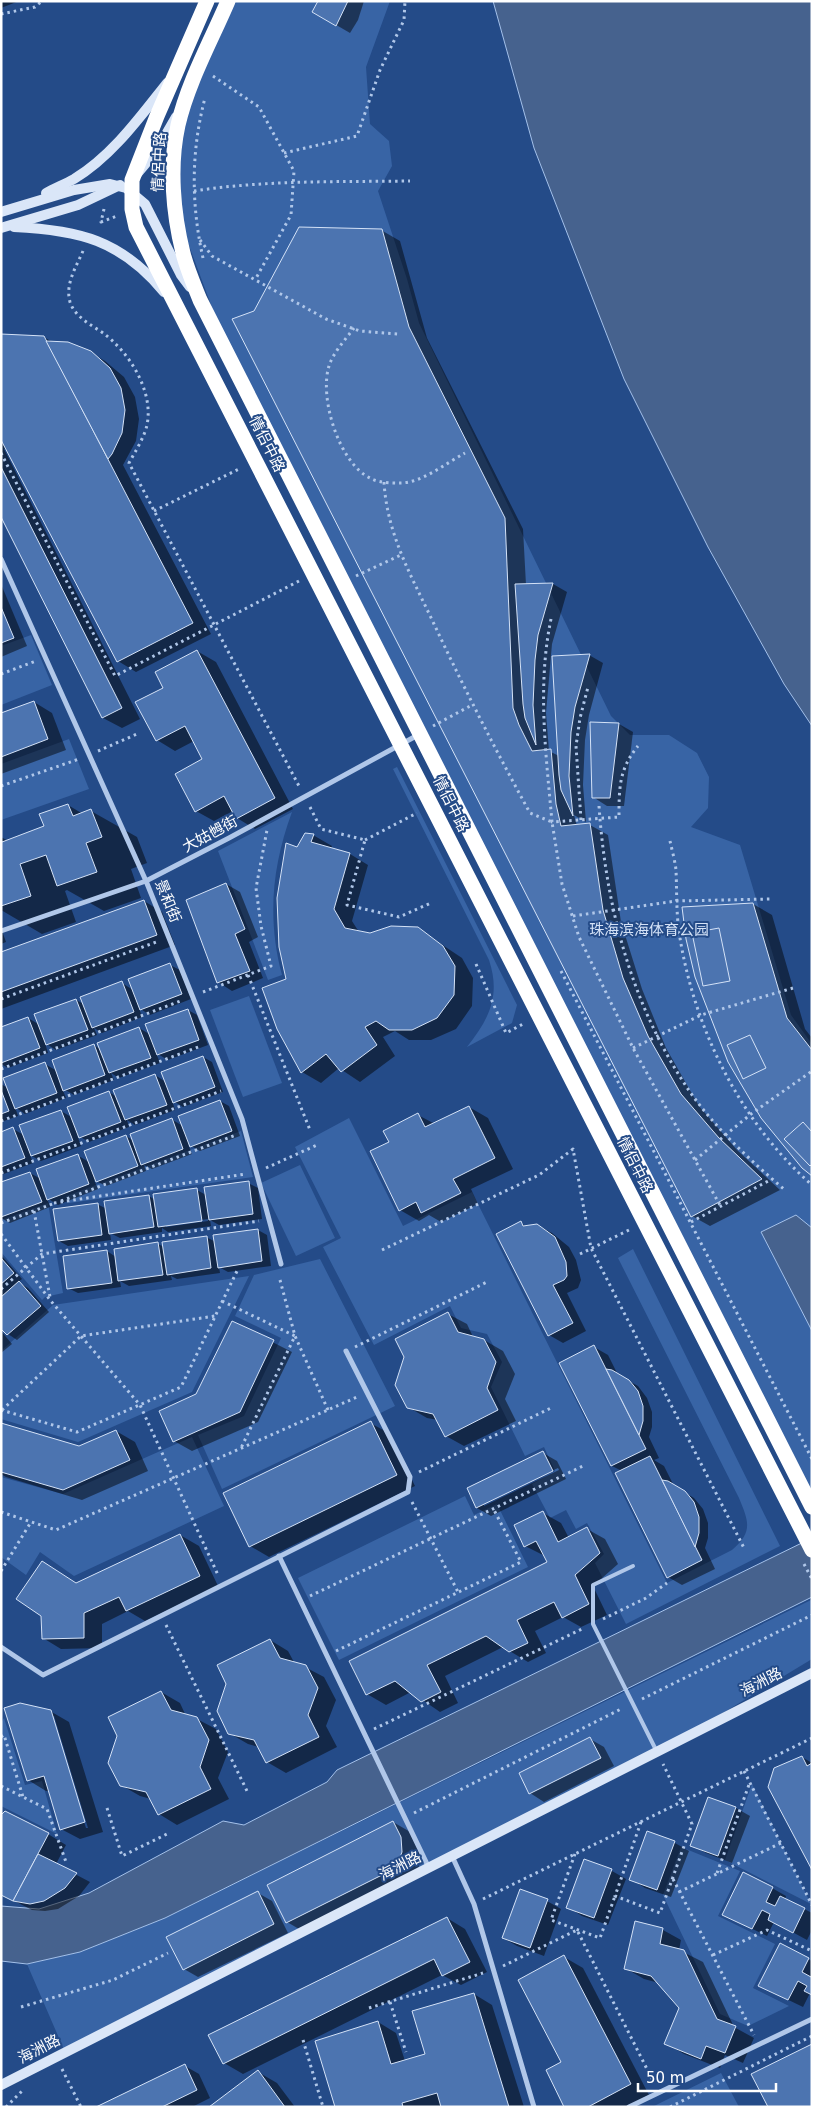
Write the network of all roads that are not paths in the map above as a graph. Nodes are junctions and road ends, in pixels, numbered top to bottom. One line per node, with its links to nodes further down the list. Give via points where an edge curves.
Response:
1 (207, 1): 3 (highway)
2 (228, 1): 4 (highway, 情侶中路)
3 (180, 66): 5 (highway, 情侣中路); 6 (street, via 132,127 92,165 74,179)
4 (185, 101): 5 (street, via 157,150); 9 (highway, 情侶中路, via 174,149 174,192 183,254)
5 (128, 186): 6 (street, via 110,184 74,190); 8 (street); 9 (street, via 145,204 182,275); 10 (highway, 情侣中路, via 136,227)
6 (20, 205): 7 (street)
7 (1, 212)
8 (3, 228): 10 (street, via 60,232 114,247 153,279)
9 (200, 300): 12 (highway, 情侣中路)
10 (179, 310): 13 (highway, 情侣中路)
11 (1, 559): 14 (street, 景和街)
12 (420, 734): 13 (street, 大姑乸街); 18 (highway, 情侣中路)
13 (400, 744): 14 (street, 大姑乸街); 19 (highway, 情侣中路)
14 (146, 880): 15 (street, 大姑乸街); 16 (street, 景和街, via 242,1119)
15 (1, 931)
16 (281, 1264)
17 (346, 1351): 20 (street, via 410,1477 408,1492)
18 (812, 1507)
19 (812, 1550)
20 (279, 1556): 22 (street, via 43,1675); 26 (street)
21 (633, 1566): 24 (lane, via 593,1585 593,1624)
22 (1, 1647)
23 (812, 1674): 24 (street, 海洲路)
24 (657, 1752): 25 (street, 海洲路)
25 (452, 1856): 26 (street, 海洲路); 29 (street, via 474,1904)
26 (429, 1868): 28 (street, 海洲路)
27 (812, 2019): 30 (street)
28 (1, 2085)
29 (534, 2107)
30 (629, 2107)

